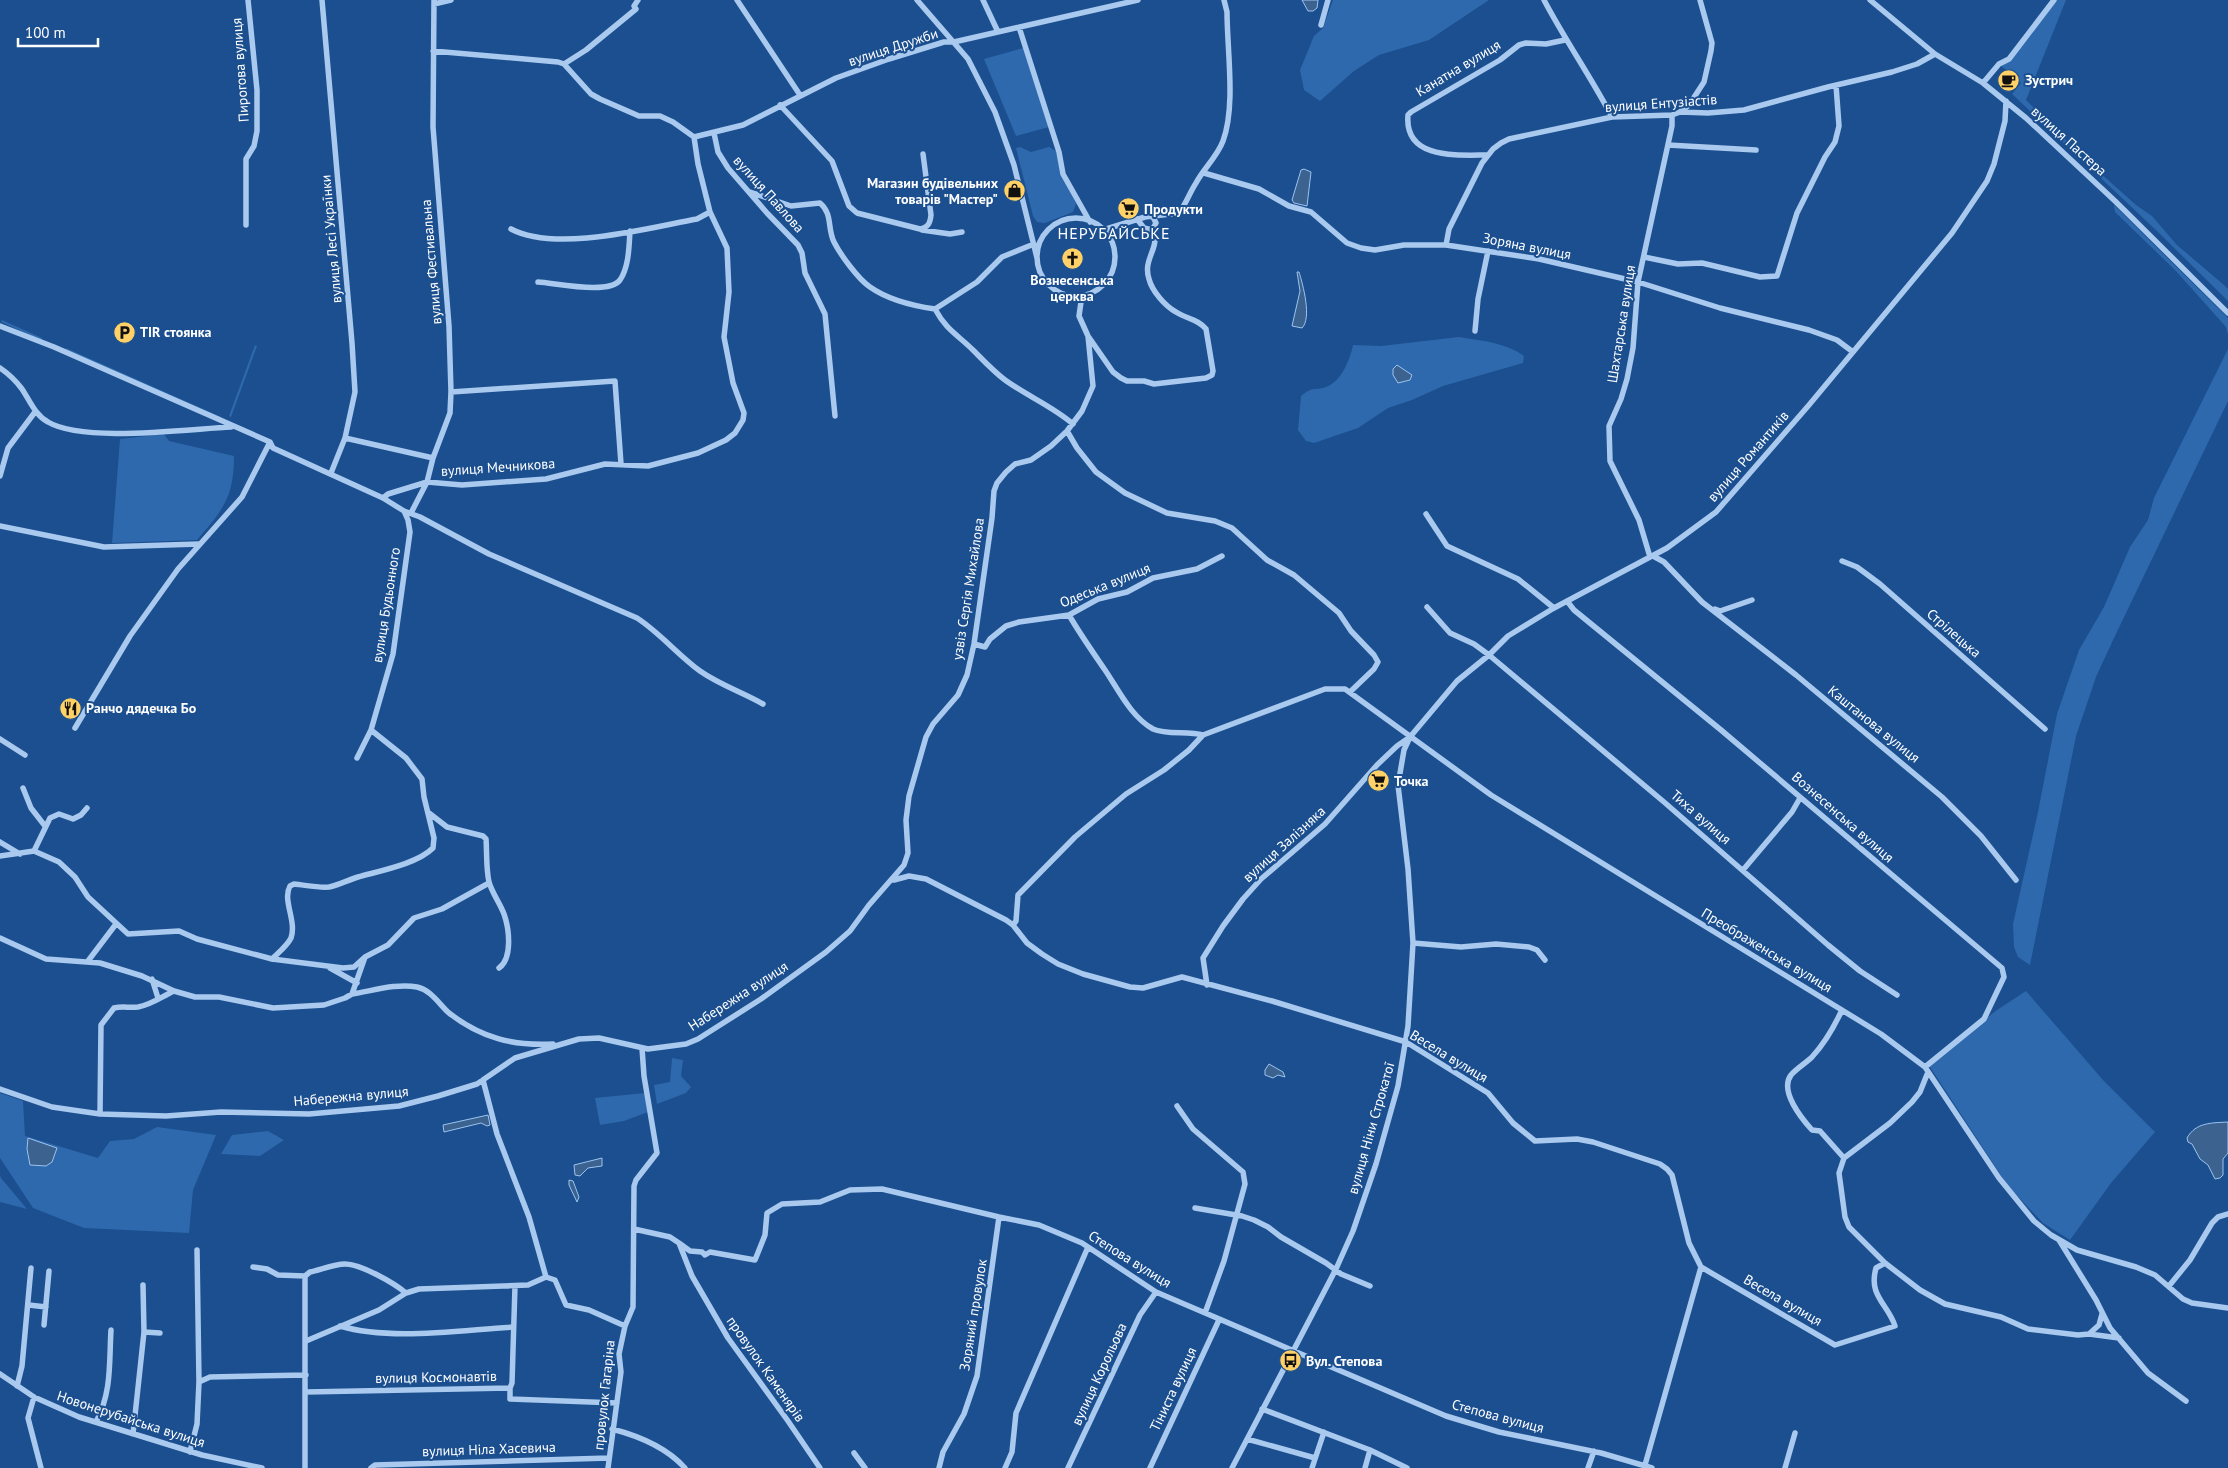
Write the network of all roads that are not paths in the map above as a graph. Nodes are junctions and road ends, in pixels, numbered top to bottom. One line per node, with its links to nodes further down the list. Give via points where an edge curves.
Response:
1 (248, 0): 44 (street, Пирогова вулиця, via 257,90 257,132 254,146 246,159)
2 (322, 0): 72 (street, вулиця Лесі Українки, via 352,343 354,392)
3 (451, 0): 15 (street)
4 (638, 0): 23 (street, via 634,6 636,9)
5 (737, 0): 26 (street)
6 (917, 0): 20 (street)
7 (983, 0): 18 (street)
8 (1138, 0): 17 (street, вулиця Дружби)
9 (1224, 0): 38 (street, via 1227,12 1228,120 1223,140)
10 (1328, 0): 16 (street)
11 (1544, 0): 19 (street)
12 (1700, 0): 29 (street, via 1712,43 1711,51 1704,82 1689,105)
13 (1870, 0): 22 (street, вулиця Пастера)
14 (2054, 0): 24 (street, via 2009,59 1999,64)
15 (434, 2): 21 (street, вулиця Фестивальна)
16 (1321, 25)
17 (1019, 27): 18 (street, вулиця Дружби); 43 (street, via 1063,174)
18 (998, 32): 20 (street, вулиця Дружби)
19 (1565, 40): 31 (street); 37 (street, Канатна вулиця, via 1519,45 1500,60 1408,115 1413,138 1421,147 1456,155)
20 (954, 42): 26 (street, вулиця Дружби, via 944,42 889,59); 51 (street, via 968,59 1007,141)
21 (433, 51): 23 (street); 66 (street, вулиця Фестивальна, via 433,127 450,326)
22 (1934, 54): 24 (street, вулиця Пастера); 25 (street, вулиця Ентузіастів, via 1892,72)
23 (564, 64): 33 (street, via 591,94 639,116 660,116)
24 (1983, 83): 27 (street, вулиця Пастера)
25 (1836, 85): 29 (street, вулиця Ентузіастів, via 1744,110); 54 (street, via 1840,126 1835,142 1796,213 1777,276 1760,277 1702,263 1678,264)
26 (800, 95): 28 (street, вулиця Дружби)
27 (2006, 101): 60 (street, вулиця Пастера, via 2116,201); 64 (street, вулиця Романтиків, via 2005,121 1987,181 1952,233)
28 (780, 105): 32 (street, вулиця Дружби, via 743,125); 46 (street, via 832,161 852,210)
29 (1680, 112): 30 (street, вулиця Ентузіастів)
30 (1672, 115): 31 (street, вулиця Ентузіастів); 34 (street, Шахтарська вулиця)
31 (1612, 117): 37 (street, вулиця Ентузіастів, via 1508,139)
32 (714, 133): 33 (street, вулиця Дружби); 39 (street, вулиця Павлова, via 722,160)
33 (694, 137): 40 (street, вулиця Мечникова)
34 (1668, 145): 35 (street); 54 (street, Шахтарська вулиця)
35 (1756, 150)
36 (923, 154): 46 (street, via 931,216 926,227)
37 (1488, 155): 52 (street, вулиця Ентузіастів, via 1449,229)
38 (1204, 173): 41 (street, via 1181,211 1175,215); 52 (street, Зоряна вулиця, via 1259,189 1289,206 1311,212 1347,243 1361,248)
39 (750, 192): 59 (street, via 791,206 820,203 827,209 834,242 870,287 918,307); 68 (street, вулиця Павлова, via 802,253 805,273 825,314)
40 (710, 212): 49 (street, via 697,219); 75 (street, вулиця Мечникова, via 727,248 729,292 724,337 743,420 726,440 698,453 648,466)
41 (1153, 217): 42 (street); 48 (street, via 1156,223)
42 (1140, 221): 47 (street); 48 (street, via 1144,228)
43 (1090, 222): 47 (street); 55 (street, via 1072,219 1054,225 1041,240)
44 (246, 225)
45 (511, 228): 49 (street, via 541,237 585,240)
46 (920, 229): 50 (street, via 950,234)
47 (1103, 230): 58 (street, via 1113,248 1112,270 1102,285)
48 (1152, 230): 63 (street, via 1156,236 1147,261 1149,281 1163,301 1177,313 1194,318 1206,329 1212,375 1154,384 1127,381 1113,372)
49 (630, 231): 56 (street, via 626,264 617,284 603,288)
50 (962, 232)
51 (1034, 244): 55 (street); 59 (street, via 1002,257 977,282)
52 (1446, 245): 53 (street, Зоряна вулиця)
53 (1488, 251): 57 (street, Зоряна вулиця); 62 (street)
54 (1644, 257): 57 (street, Шахтарська вулиця)
55 (1037, 258): 58 (street, via 1042,276 1051,287 1066,295)
56 (538, 282)
57 (1638, 282): 64 (street, Зоряна вулиця, via 1720,308 1809,330 1837,340); 85 (street, Шахтарська вулиця, via 1627,379 1608,426 1608,434 1610,461 1636,513)
58 (1082, 296): 63 (street, via 1078,316)
59 (935, 309): 69 (street, via 949,331 984,363)
60 (2228, 312)
61 (0, 326): 70 (street, via 54,346)
62 (1475, 331)
63 (1088, 336): 69 (street, узвіз Сергія Михайлова, via 1093,386)
64 (1854, 352): 85 (street, вулиця Романтиків, via 1716,512)
65 (0, 368): 67 (street, via 14,379)
66 (451, 392): 74 (street, вулиця Фестивальна, via 450,413); 75 (street, via 615,381)
67 (36, 412): 70 (street, via 48,422 70,430 113,434); 77 (street, via 8,448)
68 (835, 416)
69 (1073, 424): 71 (street, узвіз Сергія Михайлова)
70 (233, 426): 73 (street)
71 (1067, 431): 93 (street, узвіз Сергія Михайлова, via 1031,460 1015,464 994,491); 95 (street, via 1096,472 1125,493 1167,513 1215,521 1232,528 1267,560 1294,575 1339,613 1378,662 1374,670)
72 (346, 438): 74 (street); 76 (street, вулиця Лесі Українки)
73 (270, 442): 76 (street, via 273,448); 83 (street, via 242,497)
74 (433, 458): 78 (street, вулиця Фестивальна)
75 (621, 464): 78 (street, вулиця Мечникова, via 597,466 546,479 462,485)
76 (331, 473): 79 (street)
77 (0, 476)
78 (427, 482): 79 (street); 80 (street, вулиця Фестивальна)
79 (383, 498): 80 (street)
80 (407, 512): 96 (street, via 489,554 637,618 700,672); 99 (street, вулиця Будьонного, via 410,532 393,654)
81 (1426, 514): 90 (street, via 1447,546 1518,579)
82 (0, 526): 83 (street, via 104,547)
83 (200, 544): 97 (street, via 130,636)
84 (1222, 556): 92 (street, Одеська вулиця, via 1197,570 1153,578 1133,589 1098,599)
85 (1651, 557): 88 (street, вулиця Романтиків); 91 (street, Каштанова вулиця, via 1664,562)
86 (1842, 561): 98 (street, Стрілецька, via 1858,567 1880,584)
87 (1752, 600): 91 (street, via 1720,611)
88 (1566, 601): 90 (street, вулиця Романтиків); 106 (street, Вознесенська вулиця)
89 (1427, 607): 94 (street, Тиха вулиця, via 1450,633)
90 (1554, 608): 94 (street, вулиця Романтиків, via 1508,636)
91 (1711, 608): 119 (street, Каштанова вулиця, via 1942,797 1981,836)
92 (1069, 615): 93 (street, Одеська вулиця, via 1019,622 998,632 984,648); 100 (street, via 1112,684 1140,718 1153,729)
93 (974, 644): 114 (street, узвіз Сергія Михайлова, via 964,686 926,737 909,796 906,820 908,853)
94 (1490, 655): 101 (street, вулиця Романтиків, via 1457,681); 115 (street, Тиха вулиця)
95 (1351, 691): 100 (street, via 1325,690); 101 (street, Преображенська вулиця)
96 (762, 704)
97 (75, 728)
98 (2045, 729)
99 (371, 730): 104 (street, вулиця Будьонного); 108 (street, via 415,767 422,778)
100 (1203, 735): 122 (street, via 1164,770 1126,794 1075,837 1018,895)
101 (1410, 737): 124 (street, вулиця Ніни Строкатої, via 1404,750 1398,785); 133 (street, вулиця Залізняка, via 1377,765 1326,824 1272,869 1243,899 1203,958); 138 (street, Преображенська вулиця, via 1491,795)
102 (0, 739): 103 (street)
103 (25, 755)
104 (357, 758)
105 (23, 788): 109 (street, via 31,808)
106 (1800, 798): 115 (street); 142 (street, Вознесенська вулиця, via 2004,972 1984,1019)
107 (87, 808): 109 (street, via 73,819 54,815)
108 (428, 812): 120 (street, via 447,827 486,839); 126 (street, via 435,843 426,854 383,872 327,887 290,886 292,932 288,943)
109 (45, 826): 111 (street)
110 (0, 842): 112 (street)
111 (34, 851): 112 (street); 121 (street, via 68,869 88,898)
112 (20, 854): 113 (street)
113 (0, 856)
114 (904, 865): 116 (street, узвіз Сергія Михайлова); 117 (street)
115 (1743, 870): 136 (street, Тиха вулиця, via 1860,972)
116 (899, 873): 118 (street, Набережна вулиця)
117 (909, 876): 118 (street, Весела вулиця); 122 (street, Весела вулиця, via 926,879)
118 (892, 880): 141 (street, Набережна вулиця, via 841,939 761,999 686,1044)
119 (2016, 880)
120 (489, 884): 125 (street, via 442,909 414,918 388,945); 130 (street, via 507,927 508,956)
121 (116, 924): 126 (street, via 128,934 179,931); 128 (street)
122 (1013, 925): 133 (street, Весела вулиця, via 1027,943 1042,954 1084,974 1130,987 1152,986 1182,977)
123 (0, 938): 128 (street, via 46,959)
124 (1413, 943): 127 (street, via 1529,947 1537,950); 139 (street, вулиця Ніни Строкатої)
125 (365, 957): 129 (street, via 354,967); 132 (street)
126 (272, 959): 129 (street)
127 (1545, 960)
128 (88, 961): 131 (street)
129 (325, 966): 132 (street)
130 (499, 968)
131 (152, 980): 134 (street); 137 (street)
132 (357, 983): 135 (street)
133 (1207, 985): 139 (street, Весела вулиця, via 1272,1001)
134 (174, 991): 135 (street, via 273,1008 324,1006); 137 (street)
135 (352, 994): 140 (street, via 417,987 487,1037 512,1043)
136 (1898, 995)
137 (158, 998): 146 (street, via 154,1003 138,1007 114,1008 101,1025)
138 (1842, 1010): 142 (street, Преображенська вулиця, via 1881,1034); 147 (street, via 1818,1049 1792,1074 1788,1088 1802,1118 1812,1130 1820,1131)
139 (1406, 1042): 159 (street, Весела вулиця, via 1488,1093 1513,1124 1535,1141 1577,1139 1593,1142 1667,1169 1672,1175 1689,1243); 161 (street, вулиця Ніни Строкатої, via 1398,1086 1376,1164 1360,1214)
140 (557, 1046): 141 (street, Набережна вулиця, via 579,1039 599,1038); 143 (street, Набережна вулиця, via 508,1062)
141 (642, 1048): 152 (street, провулок Гагаріна, via 657,1153 634,1186)
142 (1926, 1069): 147 (street, via 1920,1092 1912,1102); 153 (street, Преображенська вулиця, via 2019,1205)
143 (483, 1080): 146 (street, Набережна вулиця, via 412,1103 308,1114); 164 (street)
144 (0, 1089): 146 (street, Набережна вулиця, via 52,1107)
145 (1178, 1106): 150 (street, via 1193,1129 1243,1172 1245,1184)
146 (100, 1114)
147 (1844, 1158): 157 (street, via 1839,1179 1845,1217 1849,1227)
148 (1195, 1208): 150 (street)
149 (2228, 1214): 168 (street, via 2218,1216 2212,1223 2190,1260)
150 (1237, 1215): 161 (street, via 1268,1227); 174 (street, via 1224,1262)
151 (999, 1217): 154 (street, Степова вулиця, via 882,1189 850,1190 820,1202 782,1204 771,1210 767,1213 765,1235 755,1260 710,1252 705,1255 690,1251); 155 (street, Степова вулиця, via 1039,1225); 219 (street, Зоряний провулок, via 977,1376)
152 (634, 1229): 154 (street, via 670,1237); 179 (street, провулок Гагаріна, via 633,1307)
153 (2059, 1239): 168 (street, Преображенська вулиця, via 2077,1250 2136,1267); 175 (street, Преображенська вулиця)
154 (679, 1243): 217 (street, провулок Каменярів, via 692,1276 728,1338)
155 (1088, 1247): 169 (street, Степова вулиця); 220 (street, via 1016,1413 1012,1452)
156 (197, 1250): 190 (street)
157 (1885, 1264): 159 (street, Весела вулиця, via 1876,1268 1875,1289 1894,1326 1835,1345); 184 (street, via 1920,1290 1953,1306 2001,1317 2028,1329)
158 (253, 1267): 163 (street, via 278,1275)
159 (1702, 1267): 210 (street)
160 (31, 1268): 171 (street)
161 (1336, 1269): 167 (street); 187 (street, вулиця Ніни Строкатої)
162 (50, 1271): 172 (street)
163 (305, 1276): 170 (street, via 345,1264 358,1267); 186 (street)
164 (546, 1277): 166 (street, via 528,1285); 179 (street, via 555,1280 566,1306 589,1310)
165 (143, 1285): 182 (street)
166 (515, 1286): 170 (street, via 456,1286); 180 (street)
167 (1370, 1286)
168 (2169, 1286): 173 (street, Преображенська вулиця, via 2192,1303)
169 (1156, 1292): 174 (street, Степова вулиця); 221 (street, вулиця Корольова, via 1140,1315)
170 (406, 1293): 178 (street, via 379,1310)
171 (29, 1305): 172 (street); 191 (street)
172 (46, 1307): 177 (street)
173 (2228, 1308)
174 (1204, 1314): 176 (street, Степова вулиця)
175 (2102, 1314): 184 (street, via 2099,1325); 185 (street, Преображенська вулиця)
176 (1219, 1320): 187 (street, Степова вулиця); 222 (street, Тіниста вулиця)
177 (44, 1325)
178 (340, 1326): 180 (street, via 360,1332 387,1334); 186 (street)
179 (624, 1326): 196 (street, провулок Гагаріна)
180 (513, 1327): 192 (street)
181 (111, 1330): 198 (street, via 108,1388)
182 (144, 1332): 183 (street); 202 (street)
183 (160, 1333)
184 (2088, 1334): 185 (street)
185 (2119, 1338): 195 (street, Преображенська вулиця, via 2148,1372)
186 (306, 1341): 189 (street)
187 (1292, 1350): 197 (street, вулиця Ніни Строкатої); 206 (street, Степова вулиця, via 1446,1416 1500,1432)
188 (0, 1374): 191 (street, Новонерубайська вулиця)
189 (306, 1374): 190 (street, via 210,1377); 193 (street)
190 (199, 1382): 205 (street, via 197,1424)
191 (17, 1386): 194 (street, Новонерубайська вулиця)
192 (510, 1388): 193 (street, вулиця Космонавтів); 196 (street, вулиця Космонавтів, via 510,1399)
193 (306, 1392): 213 (street)
194 (34, 1397): 198 (street, Новонерубайська вулиця); 211 (street, via 28,1418)
195 (2186, 1401)
196 (617, 1403): 199 (street, провулок Гагаріна)
197 (1262, 1409): 200 (street); 203 (street, вулиця Ніни Строкатої)
198 (96, 1422): 202 (street, Новонерубайська вулиця)
199 (612, 1429): 208 (street, провулок Гагаріна); 216 (street, via 648,1441 673,1456)
200 (1324, 1432): 204 (street); 209 (street)
201 (1795, 1433): 229 (street)
202 (133, 1434): 205 (street, Новонерубайська вулиця)
203 (1246, 1439): 209 (street); 223 (street, вулиця Ніни Строкатої)
204 (1370, 1450): 225 (street); 226 (street)
205 (190, 1452): 212 (street, Новонерубайська вулиця)
206 (1594, 1452): 210 (street, Степова вулиця); 227 (street)
207 (854, 1453): 218 (street)
208 (609, 1458): 214 (street, вулиця Ніла Хасевича, via 375,1465); 215 (street, провулок Гагаріна)
209 (1315, 1458): 224 (street)
210 (1644, 1465): 228 (street, Степова вулиця)
211 (41, 1468)
212 (262, 1468)
213 (304, 1468)
214 (371, 1468)
215 (608, 1468)
216 (685, 1468)
217 (820, 1468)
218 (865, 1468)
219 (939, 1468)
220 (1005, 1468)
221 (1068, 1468)
222 (1150, 1468)
223 (1232, 1468)
224 (1312, 1468)
225 (1365, 1468)
226 (1407, 1468)
227 (1588, 1468)
228 (1652, 1468)
229 (1785, 1468)

